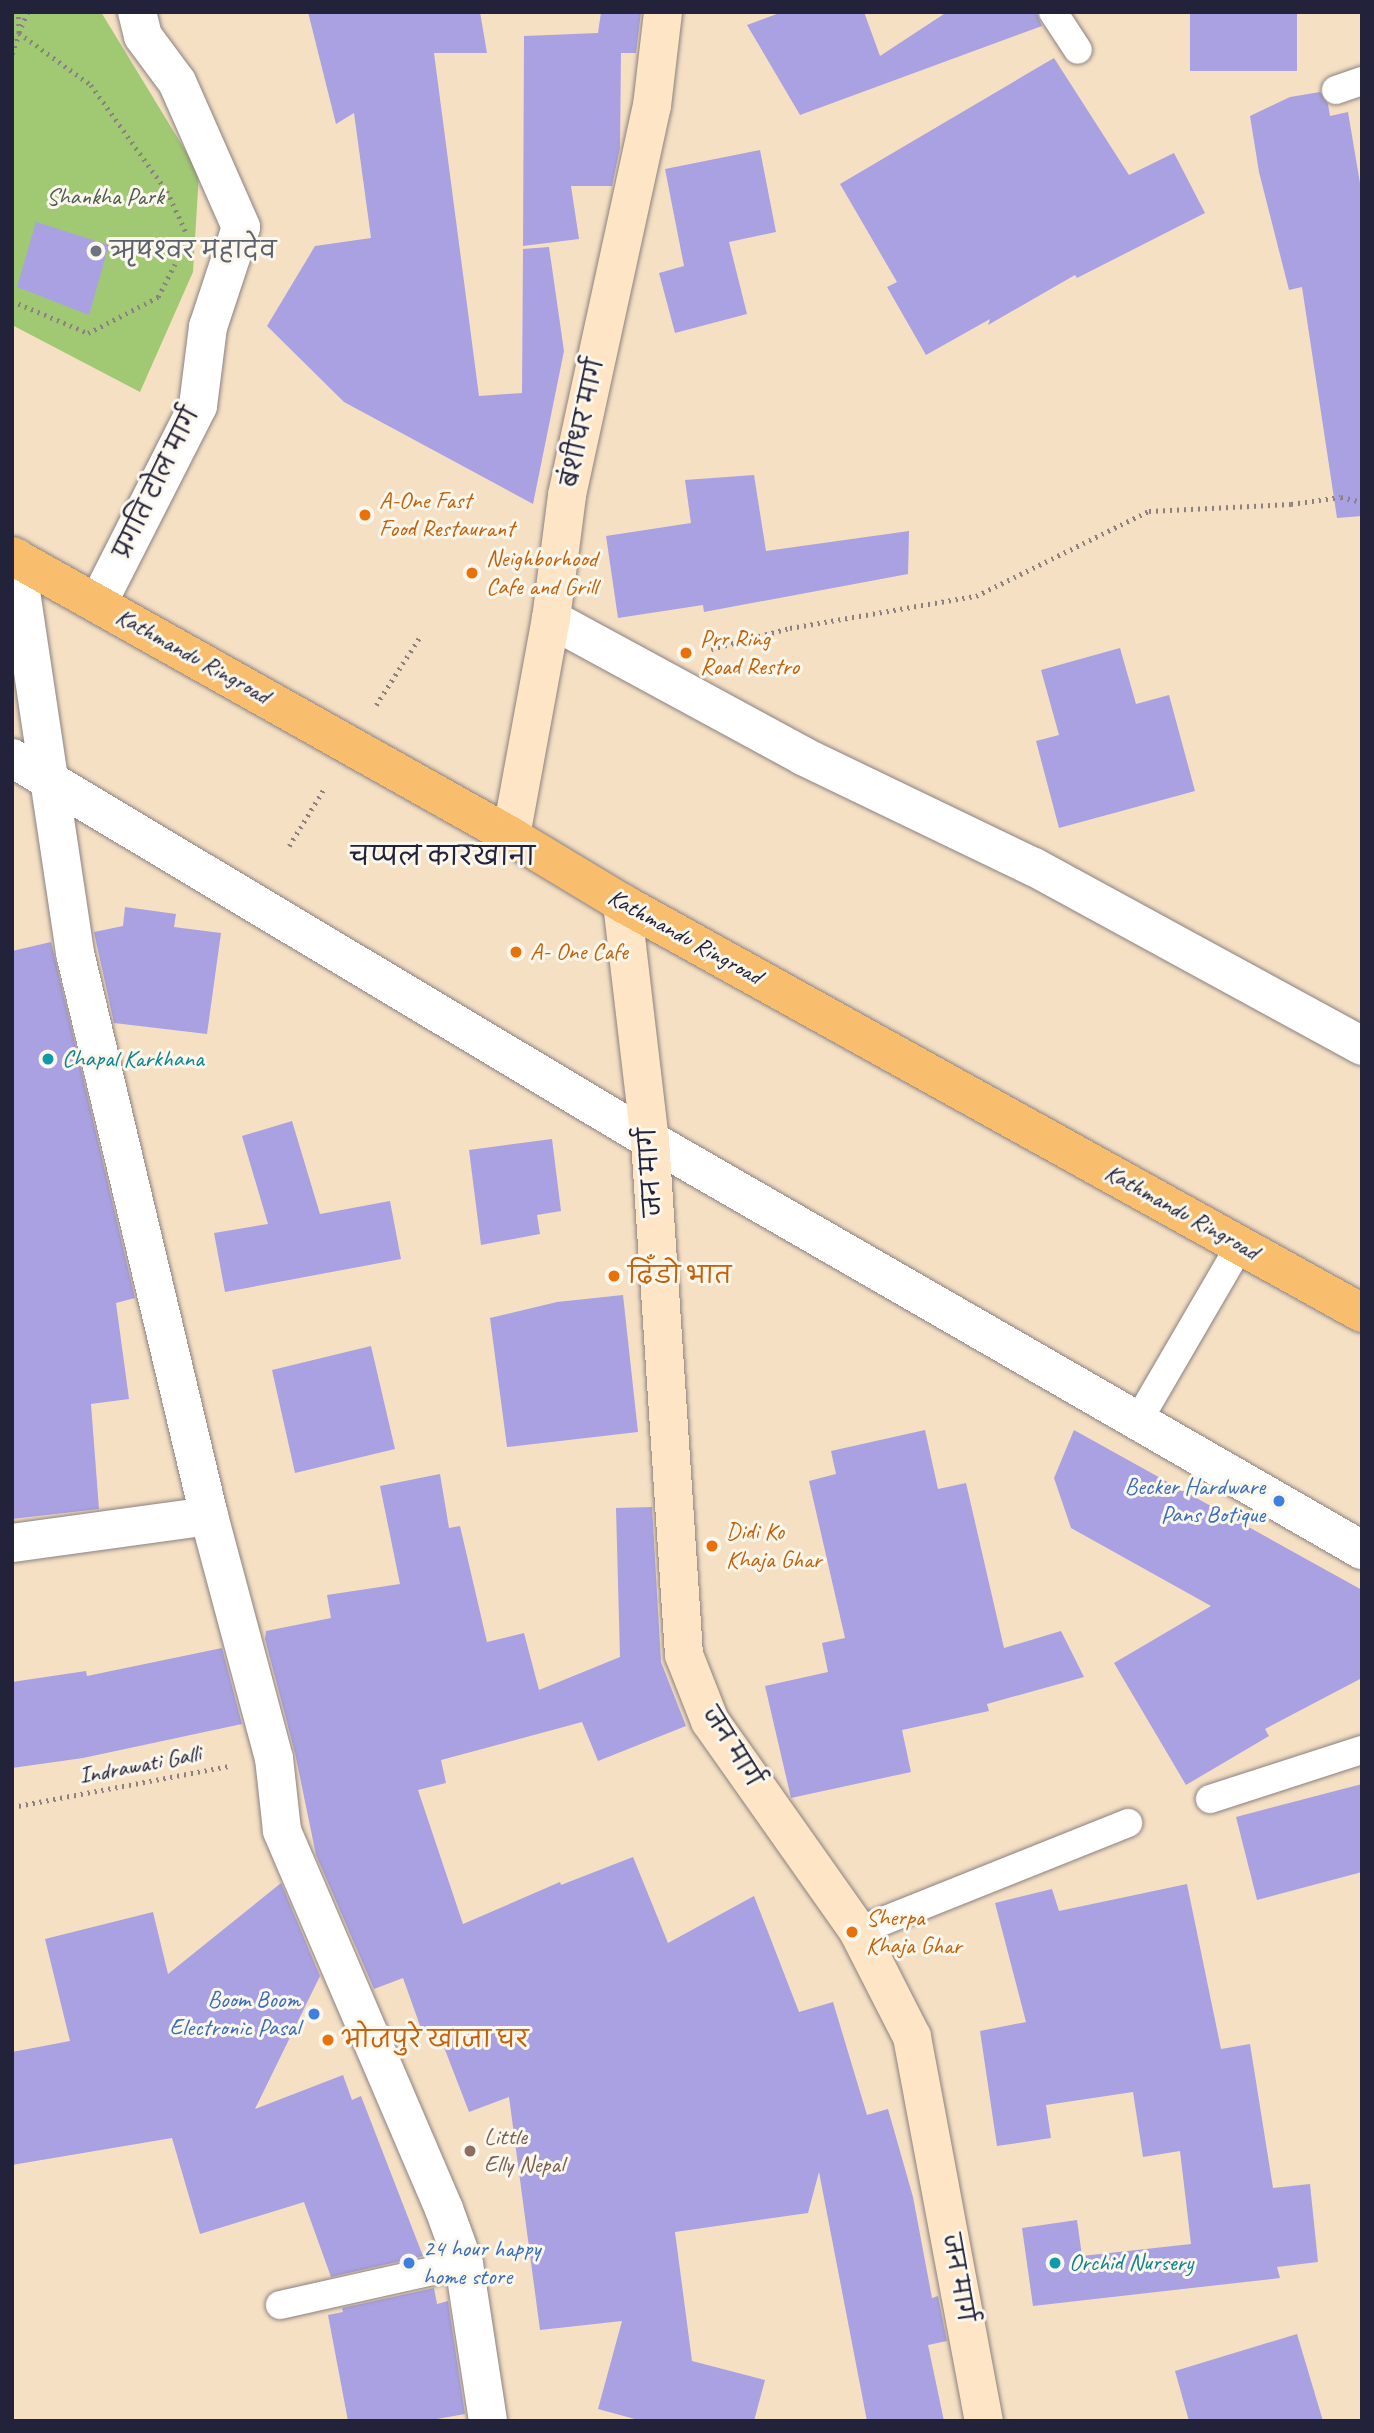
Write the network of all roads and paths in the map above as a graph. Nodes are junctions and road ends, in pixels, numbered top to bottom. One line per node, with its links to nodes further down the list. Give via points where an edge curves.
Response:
1 (18, 12): 6 (path)
2 (27, 12): 6 (path)
3 (136, 12): 14 (street, प्रगति टोल मार्ग, via 143,36 177,82 241,227 208,327 198,406)
4 (663, 12): 15 (street, बंशीधर मार्ग, via 652,106 568,495)
5 (1053, 12): 7 (lane)
6 (19, 33): 8 (path); 9 (path, via 91,85 167,191)
7 (1078, 50)
8 (12, 54)
9 (188, 236)
10 (176, 261): 11 (path, via 158,297 88,333)
11 (12, 301)
12 (1362, 502): 16 (path, via 1341,497 1149,511 976,596 790,628)
13 (14, 557): 14 (highway, Kathmandu Ringroad); 18 (street)
14 (98, 603): 19 (highway, Kathmandu Ringroad)
15 (551, 619): 16 (street); 19 (street, बंशीधर मार्ग)
16 (639, 668): 21 (street, via 803,756 1034,867)
17 (12, 758): 18 (street)
18 (51, 778): 22 (street); 26 (street, via 75,953)
19 (511, 836): 20 (highway, Kathmandu Ringroad)
20 (622, 903): 22 (street, जन मार्ग); 23 (highway, Kathmandu Ringroad)
21 (1362, 1046)
22 (650, 1140): 25 (street); 34 (street, जन मार्ग, via 684,1655 710,1721)
23 (1241, 1244): 24 (highway, Kathmandu Ringroad); 25 (lane)
24 (1362, 1313)
25 (1139, 1419): 28 (street)
26 (209, 1516): 27 (street); 30 (street)
27 (12, 1543)
28 (1362, 1550)
29 (1362, 1750): 31 (lane)
30 (274, 1758): 32 (path, Indrawati Galli); 35 (street, via 291,1829)
31 (1210, 1799)
32 (12, 1807)
33 (1129, 1823): 34 (lane)
34 (858, 1931): 38 (street, जन मार्ग, via 912,2037)
35 (464, 2264): 36 (lane); 37 (street)
36 (280, 2305)
37 (477, 2418)
38 (984, 2421)

